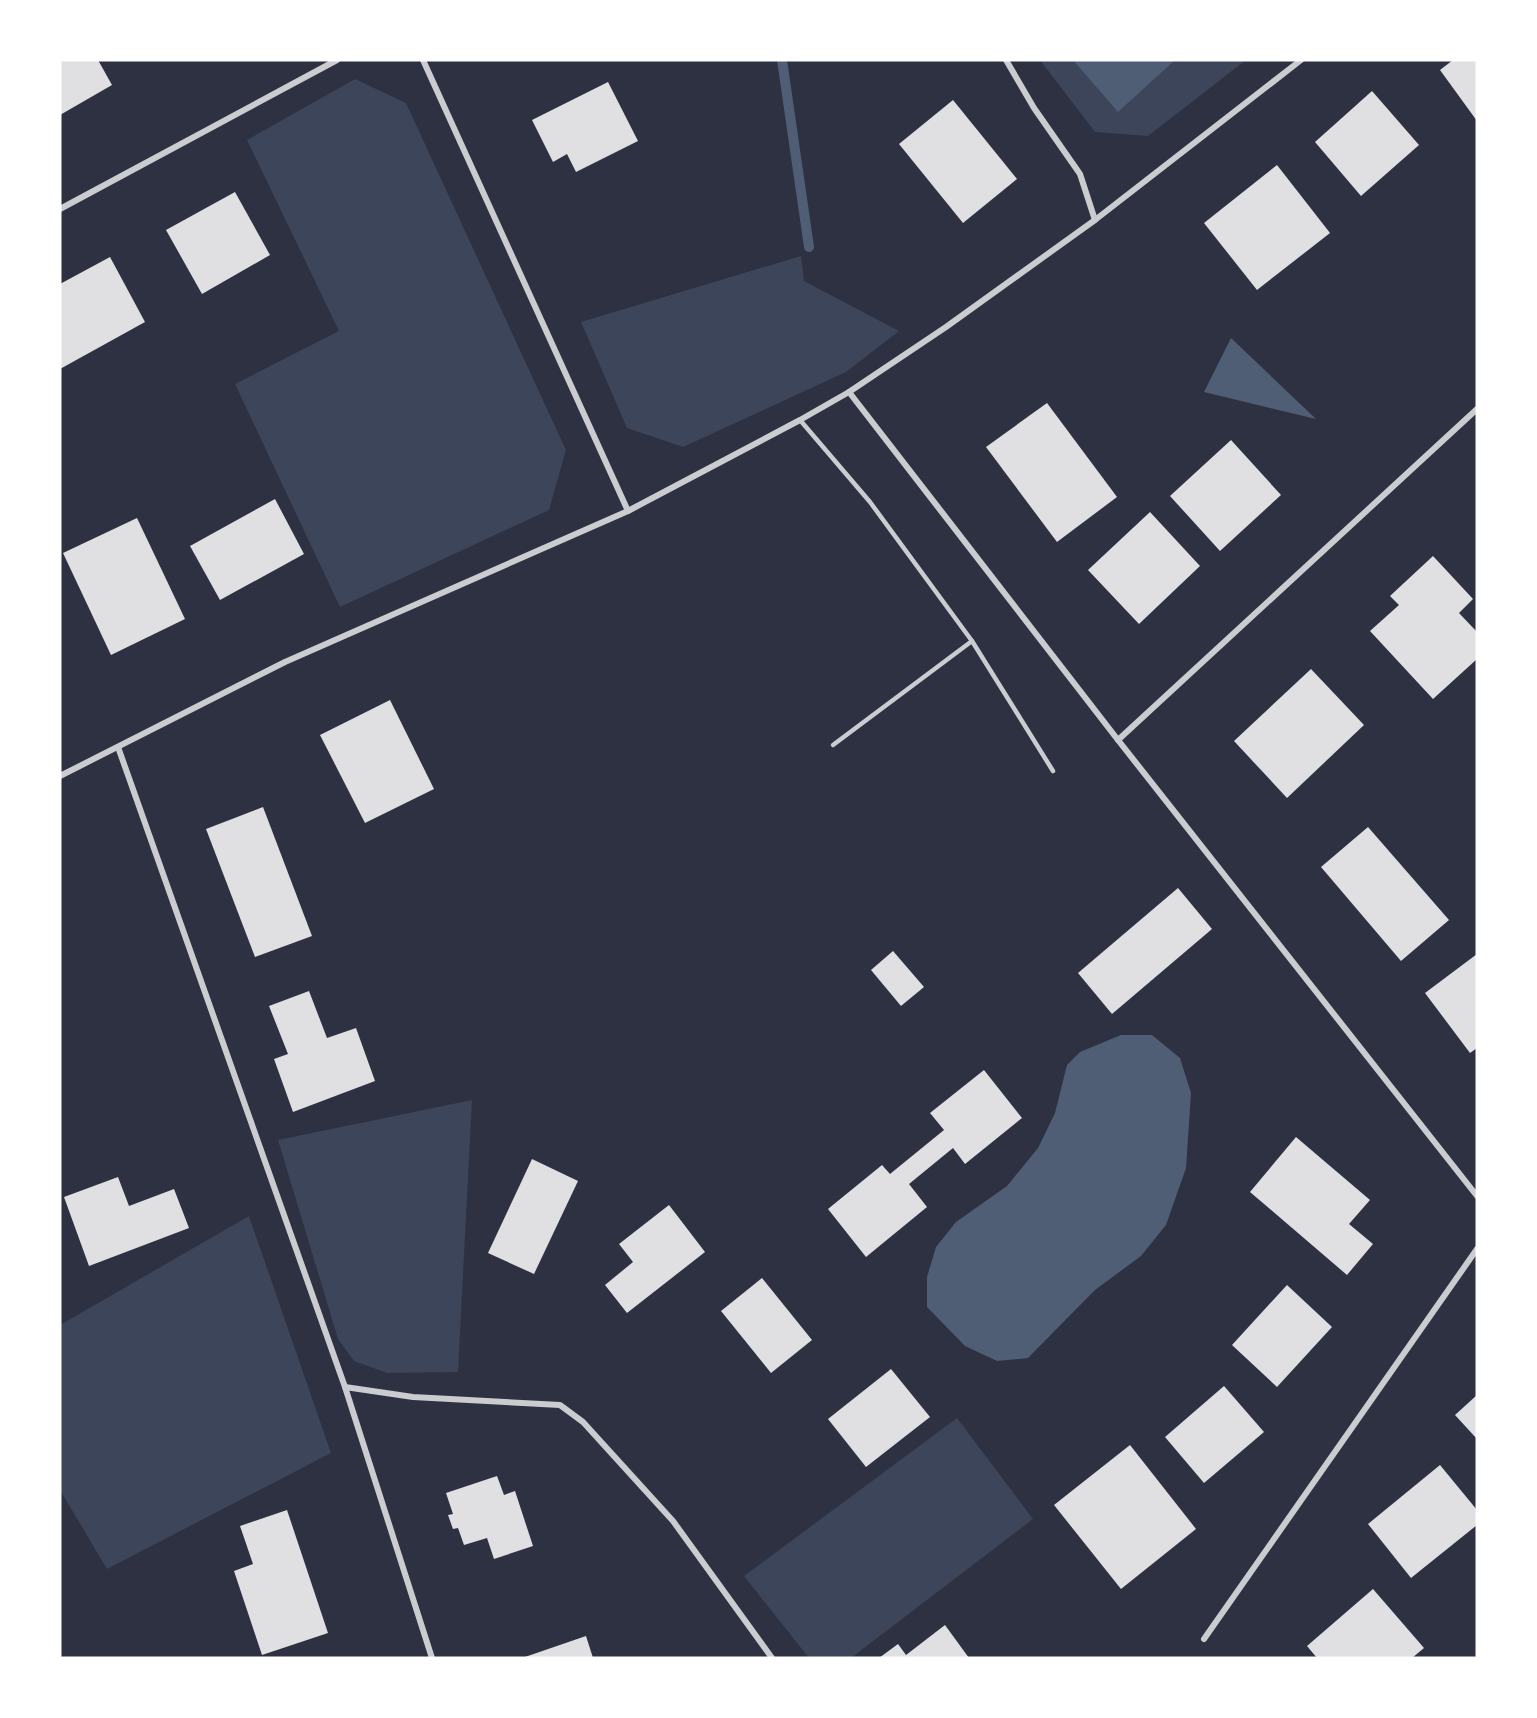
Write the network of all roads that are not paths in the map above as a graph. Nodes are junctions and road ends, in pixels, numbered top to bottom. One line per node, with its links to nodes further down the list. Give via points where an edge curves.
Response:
1 (336, 60): 5 (street)
2 (423, 60): 10 (street)
3 (1006, 60): 6 (street, via 1080,174)
4 (1301, 60): 6 (street)
5 (60, 210)
6 (1095, 219): 7 (street)
7 (849, 392): 9 (street); 12 (street)
8 (1477, 409): 12 (street)
9 (800, 420): 10 (street); 11 (lane, via 870,502)
10 (628, 510): 14 (street, via 285,662)
11 (972, 641): 13 (lane); 15 (lane)
12 (1118, 740): 17 (street)
13 (833, 745)
14 (118, 747): 16 (street); 19 (street)
15 (1053, 771)
16 (60, 776)
17 (1477, 1196)
18 (1477, 1249): 20 (street)
19 (345, 1387): 21 (street); 22 (street, via 413,1397 560,1405 583,1422 673,1521)
20 (1204, 1639)
21 (432, 1658)
22 (772, 1658)

